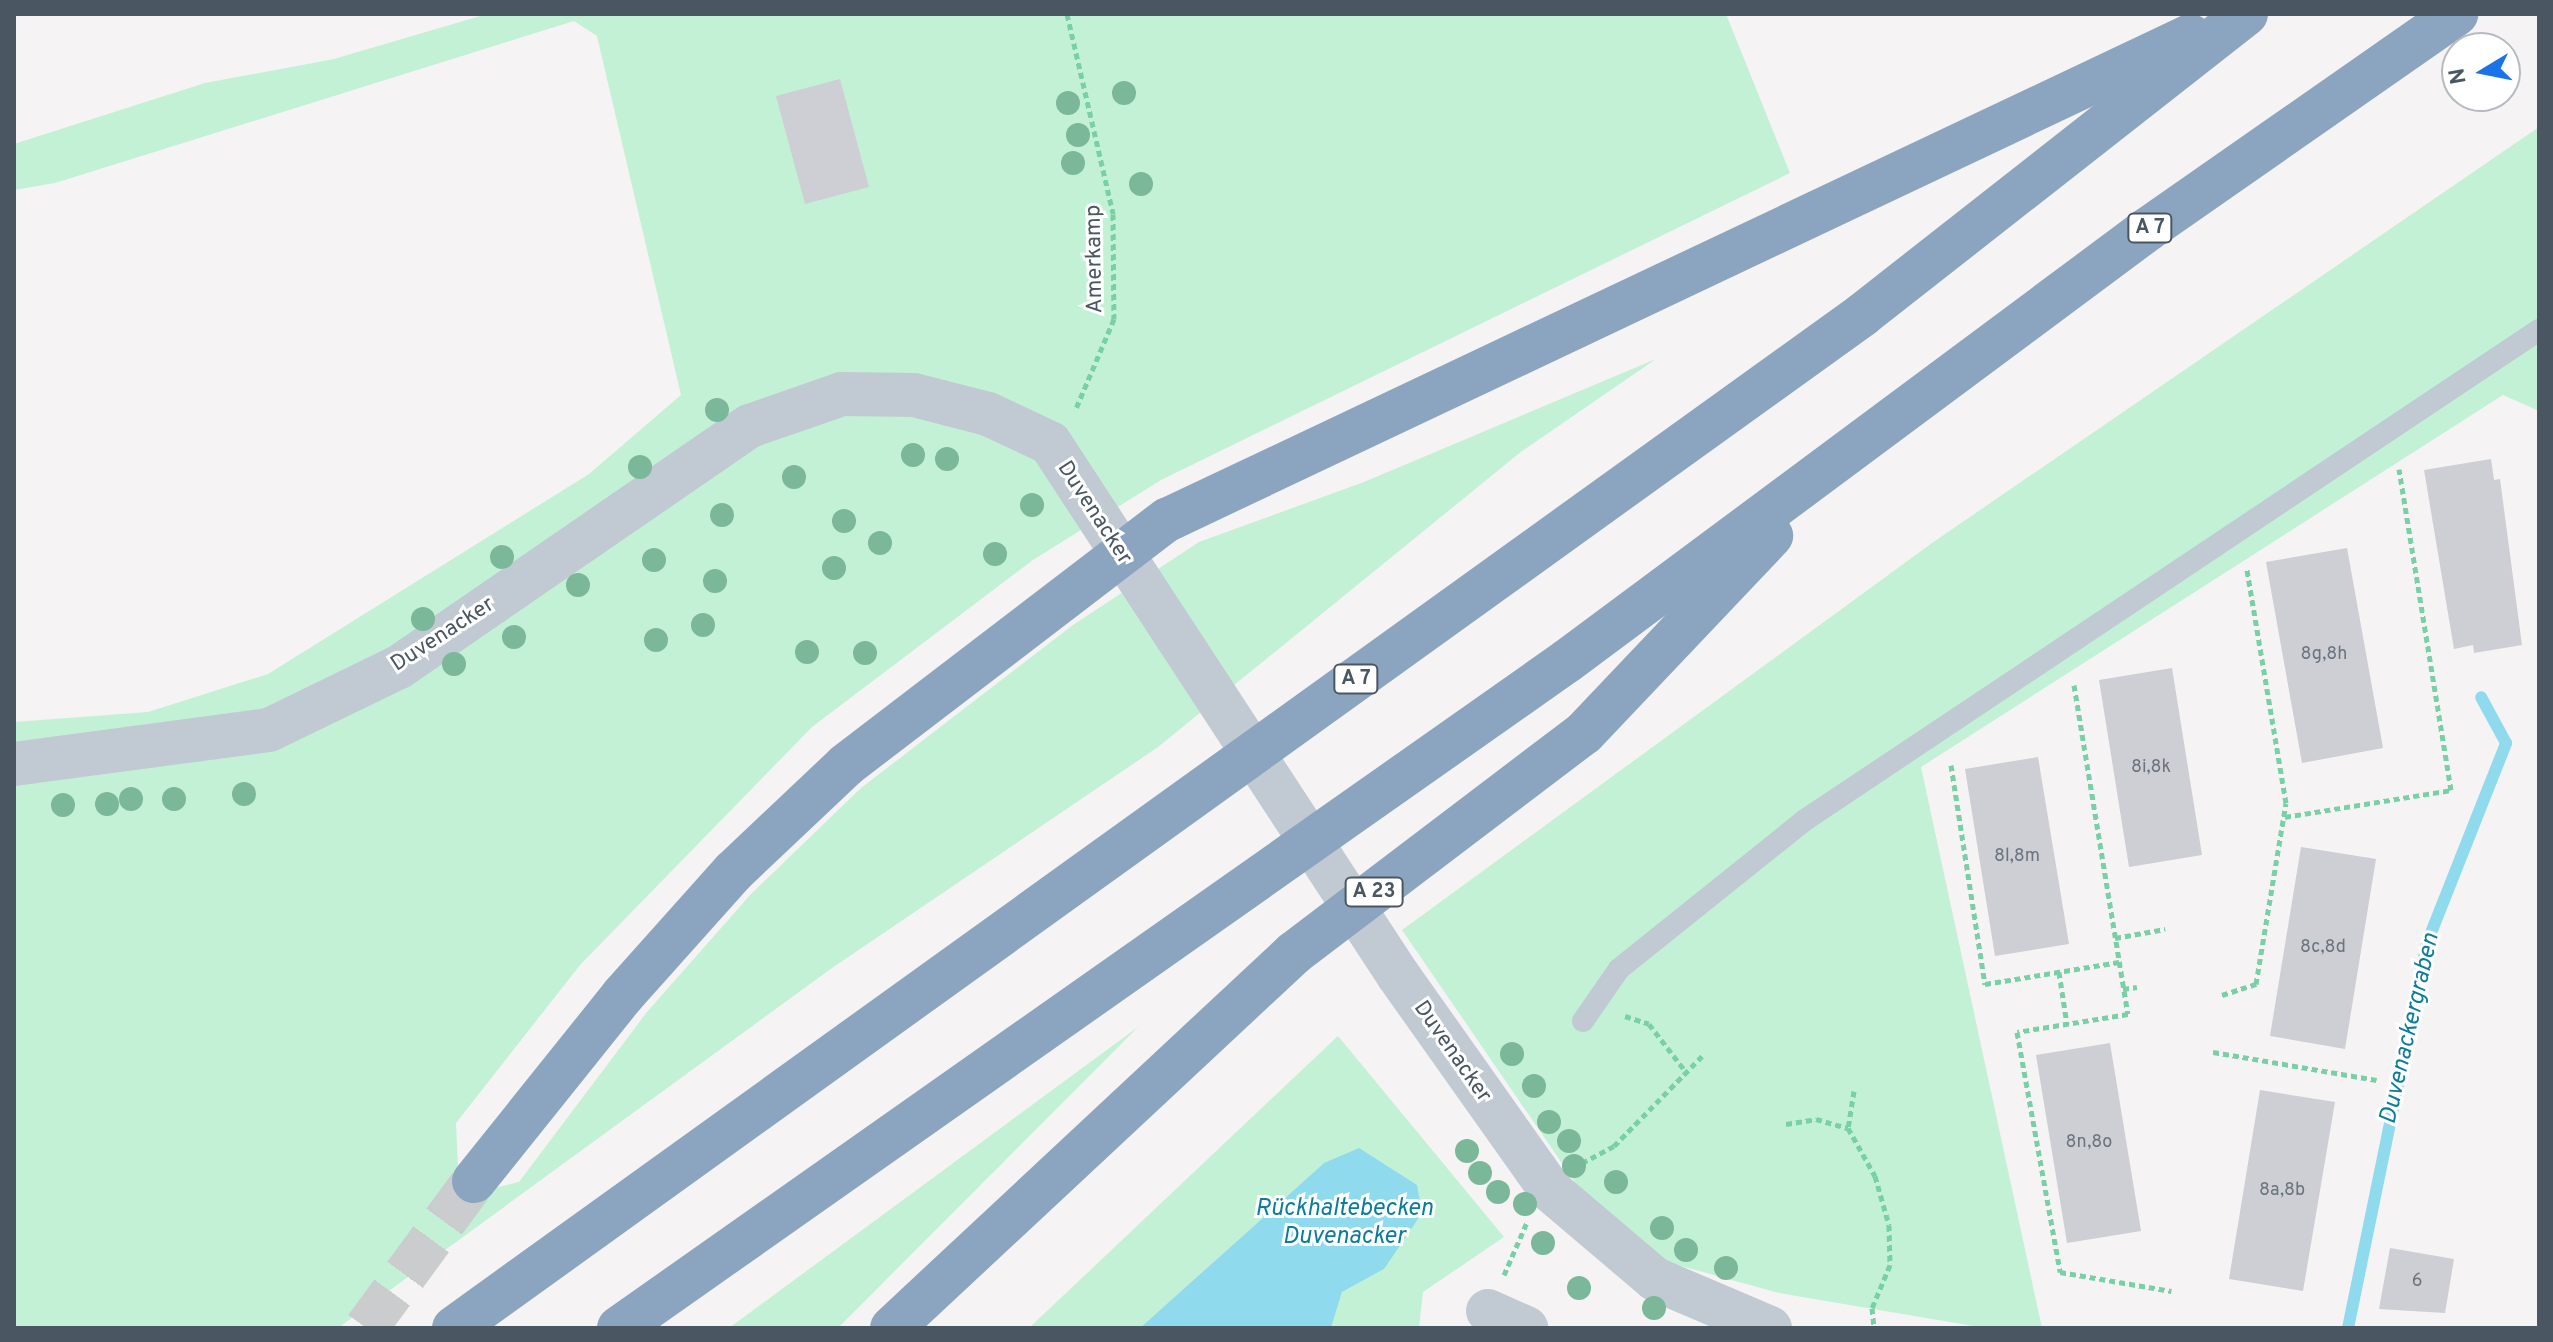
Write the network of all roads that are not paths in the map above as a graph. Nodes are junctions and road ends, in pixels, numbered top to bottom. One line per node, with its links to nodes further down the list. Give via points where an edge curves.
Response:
1 (2235, 14): 8 (highway, via 1167,520 956,675 779,829 623,995)
2 (2246, 14): 9 (highway, A 7, via 1862,315)
3 (2456, 14): 5 (highway, A 7, via 2161,220)
4 (2539, 330): 7 (lane, via 1805,820 1619,969)
5 (1850, 451): 10 (highway, A 7, via 1567,661); 11 (highway, A 23, via 1584,733 1294,953)
6 (14, 764): 12 (street, Duvenacker, via 269,730 399,667 750,426 842,394 914,395 988,414 1050,443 1398,975 1550,1190 1655,1279)
7 (1583, 1021)
8 (474, 1181)
9 (454, 1328)
10 (619, 1328)
11 (892, 1328)
12 (1770, 1328)

